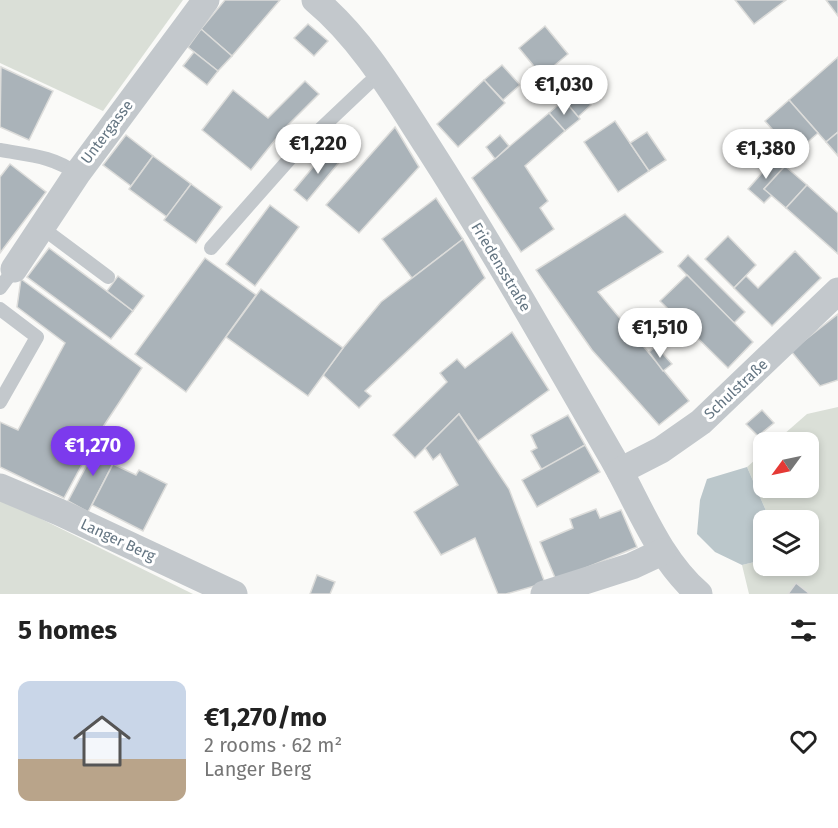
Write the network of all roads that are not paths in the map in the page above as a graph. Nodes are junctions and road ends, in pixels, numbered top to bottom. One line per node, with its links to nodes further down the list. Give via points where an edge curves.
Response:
1 (206, 0): 5 (street, Untergasse)
2 (315, 0): 3 (street, Friedensstraße, via 357,42)
3 (381, 74): 7 (lane, via 293,155); 13 (street, Friedensstraße, via 453,186)
4 (0, 150): 5 (lane, via 50,158)
5 (77, 174): 6 (street, Untergasse)
6 (41, 227): 8 (lane); 9 (street, Untergasse)
7 (211, 248)
8 (108, 277)
9 (7, 278)
10 (838, 291): 13 (street, Schulstraße, via 701,422)
11 (0, 309): 12 (lane, via 37,337)
12 (0, 402)
13 (620, 471): 15 (street, Friedensstraße)
14 (0, 487): 16 (street, Langer Berg)
15 (662, 552): 17 (street, via 632,566); 18 (street, Friedensstraße, via 681,579)
16 (234, 594)
17 (544, 594)
18 (699, 594)

